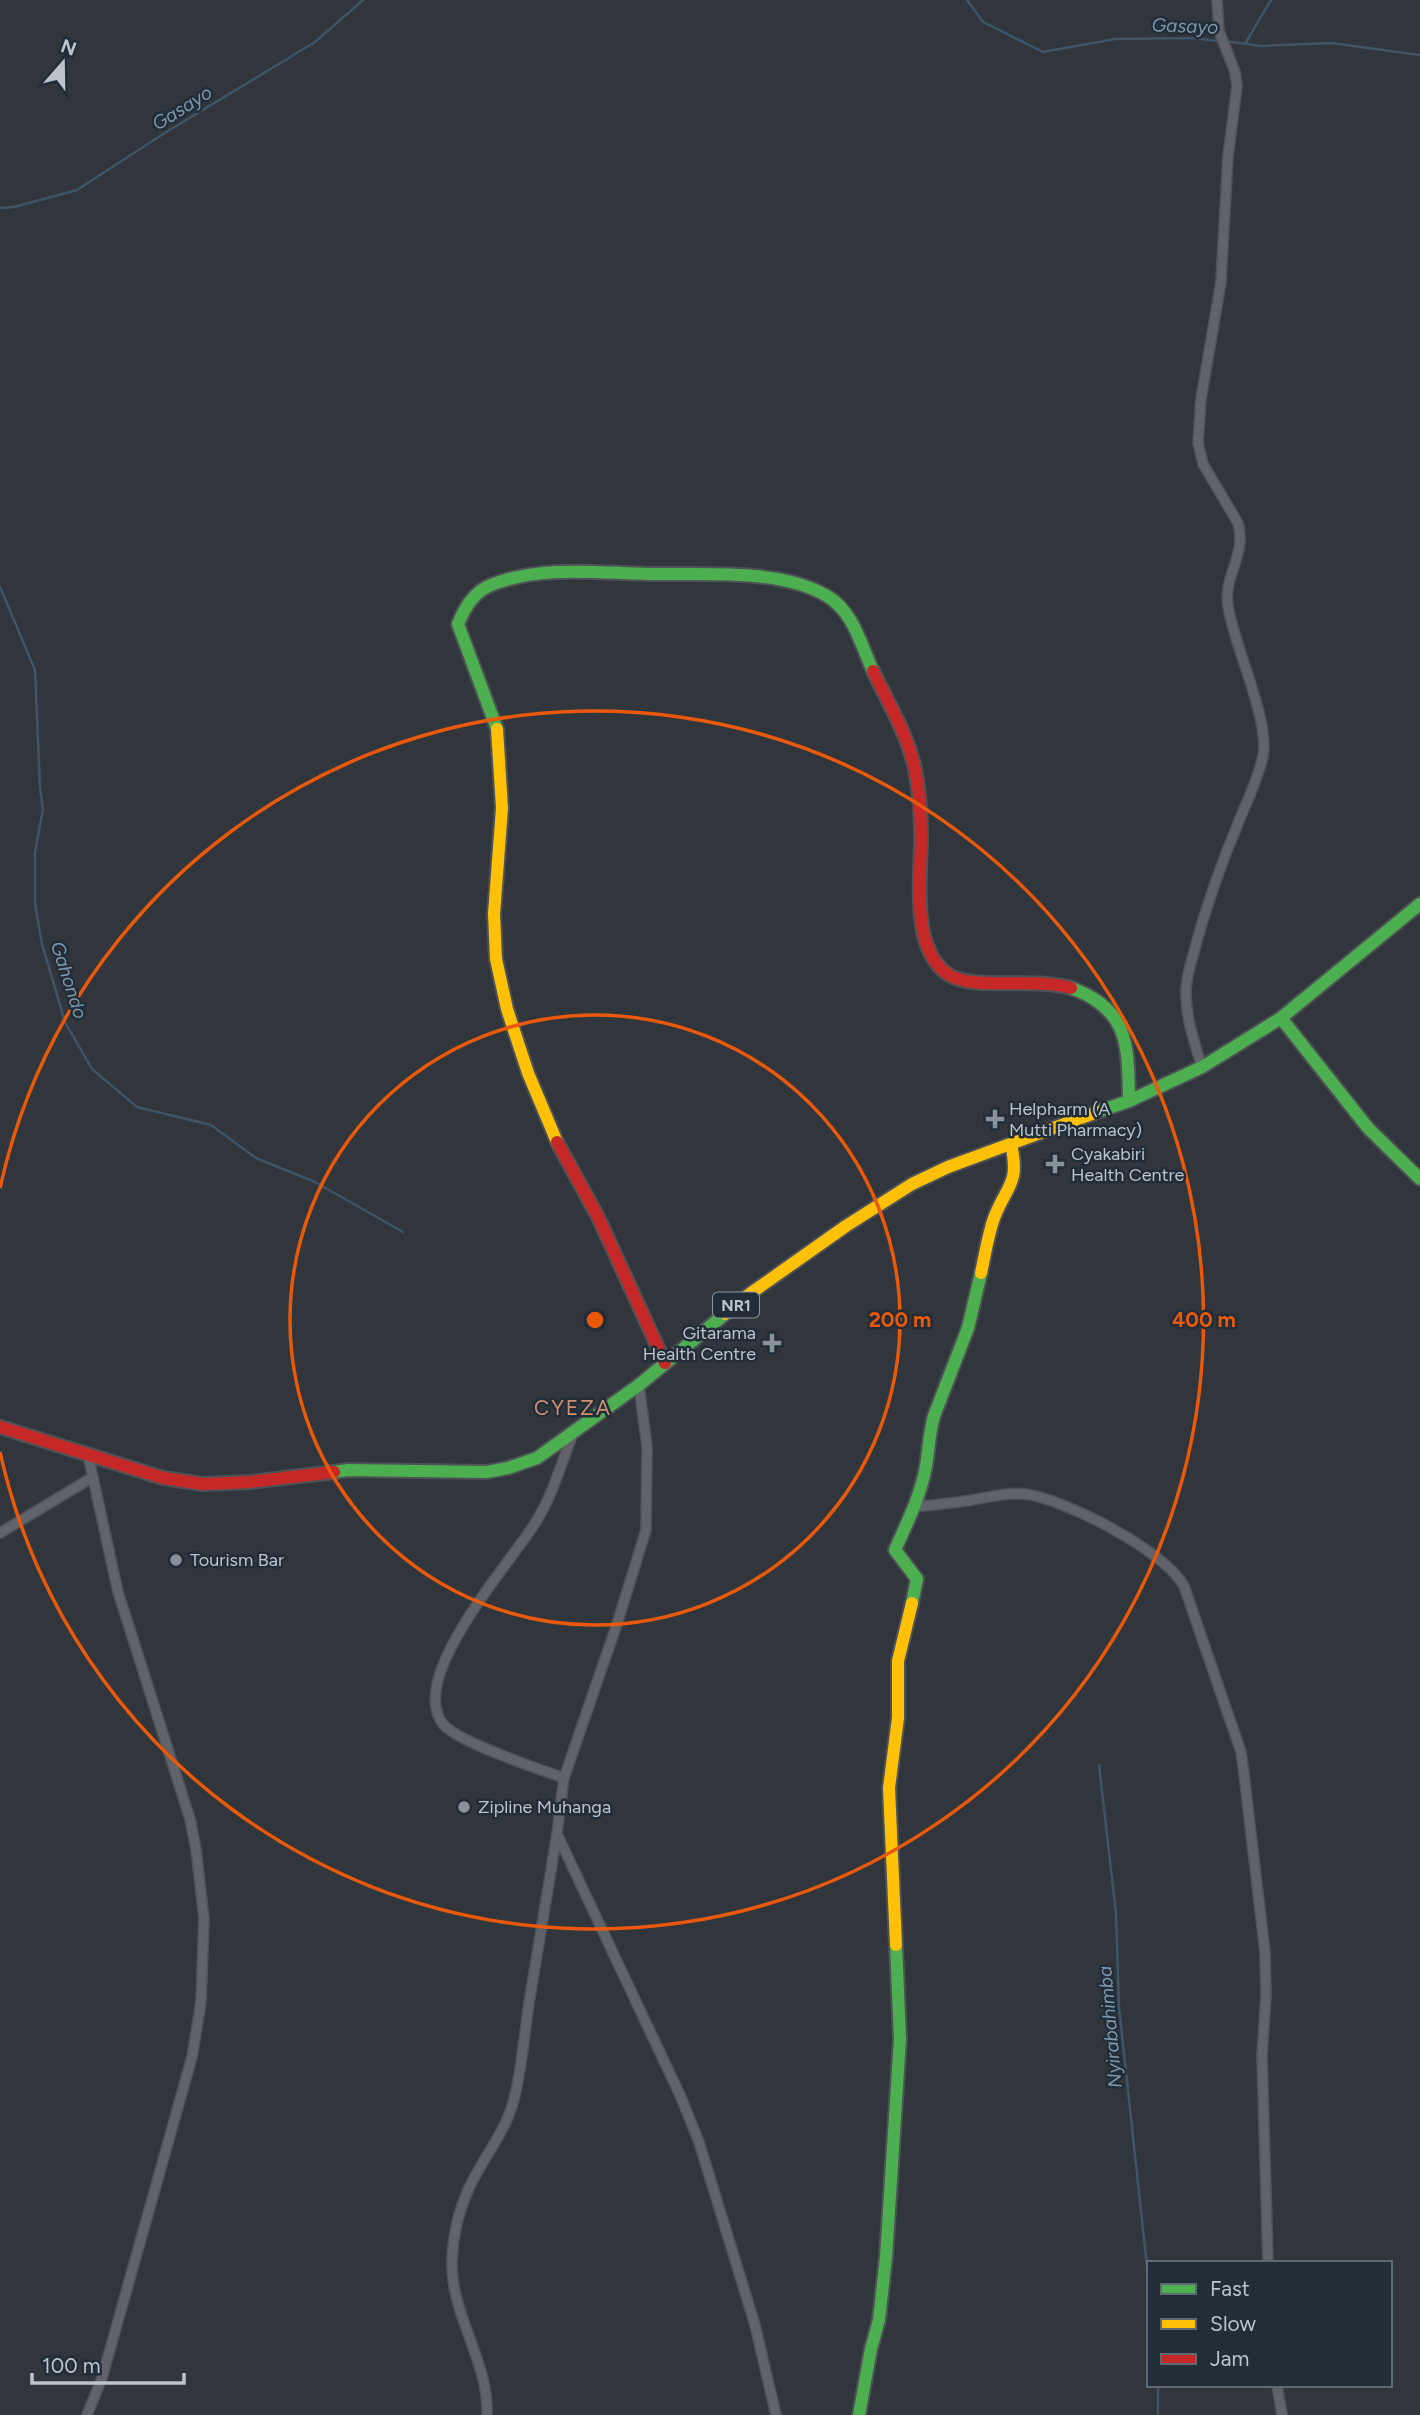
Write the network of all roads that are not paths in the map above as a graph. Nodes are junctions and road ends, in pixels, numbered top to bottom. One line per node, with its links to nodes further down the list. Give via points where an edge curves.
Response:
1 (1217, 0): 4 (street, via 1219,31 1237,86 1228,156 1222,282 1201,399 1198,443 1203,464 1241,534 1227,602 1259,713 1264,752 1216,875 1189,971 1187,1009)
2 (1420, 904): 3 (main road, NR1)
3 (1281, 1018): 4 (main road, NR1); 7 (main road, via 1368,1128)
4 (1202, 1067): 5 (main road, NR1)
5 (1129, 1101): 6 (main road, NR1); 8 (main road, via 1124,1034 1109,1010 1094,998 1053,984 961,980 944,971 932,957 922,927 919,801 912,754 852,626 827,595 783,581 735,576 543,573 488,586 463,609 458,624 499,734 502,808 494,914 501,983 528,1073 562,1154 598,1217)
6 (1011, 1144): 8 (main road, NR1, via 930,1175 846,1226 751,1293); 14 (main road, via 1013,1182 994,1218 968,1328 930,1430 926,1467)
7 (1420, 1179)
8 (665, 1363): 9 (main road, NR1)
9 (639, 1385): 11 (main road, NR1); 16 (street, via 647,1447 646,1530)
10 (0, 1427): 12 (main road, NR1)
11 (574, 1431): 12 (main road, NR1, via 537,1458 470,1473 348,1470 202,1483 163,1478); 16 (street, via 537,1521 462,1627 444,1664 435,1699 443,1725 455,1733)
12 (88, 1455): 13 (street)
13 (93, 1477): 15 (street); 20 (street, via 118,1592 190,1819 204,1941 200,2011 189,2068 102,2378)
14 (914, 1507): 18 (street, via 1012,1494 1041,1497 1138,1545 1170,1566 1184,1586 1241,1752 1245,1780 1265,1952 1262,2056); 23 (main road, via 895,1550 917,1579 898,1661 898,1718 889,1788 900,2031 894,2146 882,2302)
15 (0, 1533)
16 (564, 1778): 17 (street)
17 (557, 1834): 21 (street, via 513,2101 458,2215 454,2242 453,2282 485,2392); 22 (street, via 699,2142 755,2325)
18 (1268, 2261)
19 (1277, 2387): 24 (street)
20 (87, 2415)
21 (487, 2415)
22 (776, 2415)
23 (859, 2415)
24 (1282, 2415)

